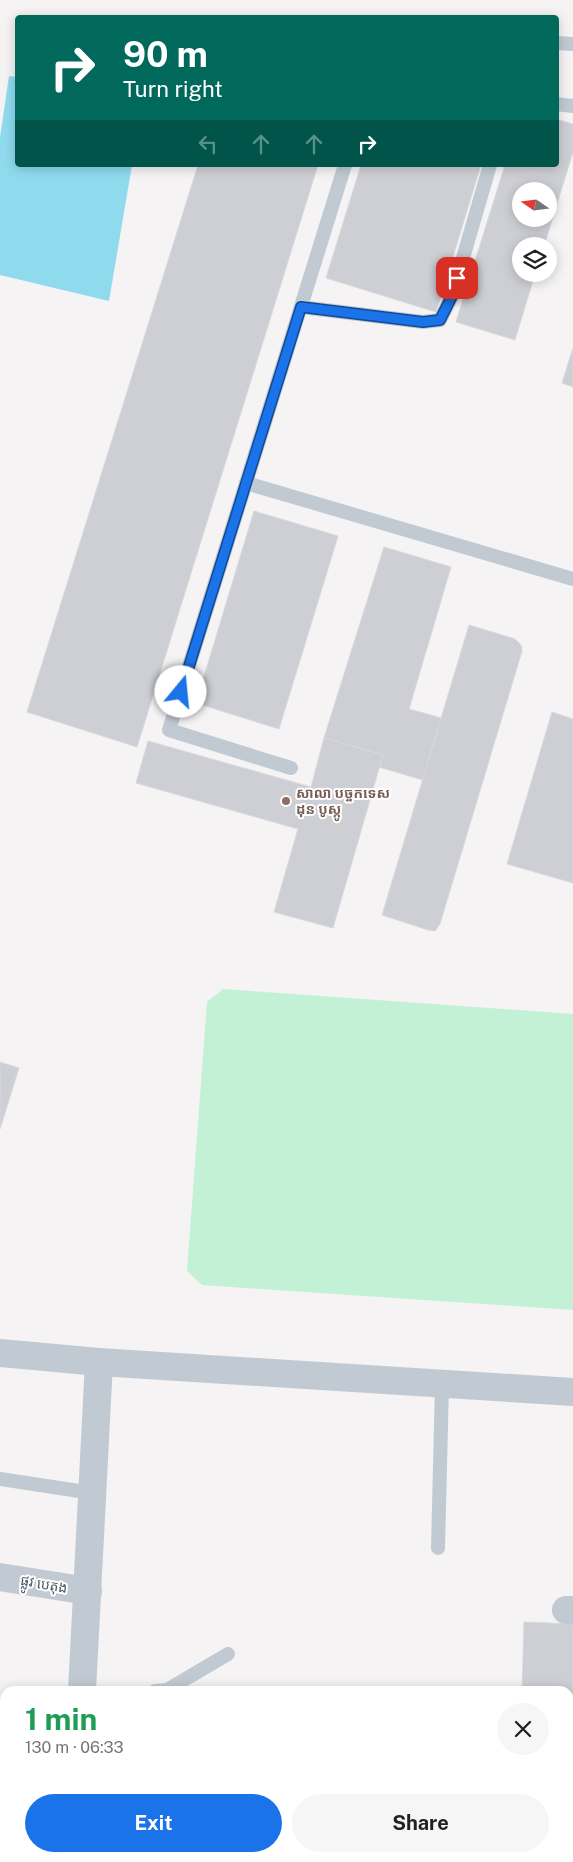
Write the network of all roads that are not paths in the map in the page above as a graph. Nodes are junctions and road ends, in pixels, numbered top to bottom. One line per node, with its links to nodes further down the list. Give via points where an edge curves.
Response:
1 (559, 43): 2 (lane)
2 (573, 44)
3 (559, 104): 4 (lane)
4 (573, 106)
5 (345, 167): 7 (lane)
6 (489, 167): 7 (lane, via 452,296 440,320 423,322)
7 (301, 307): 8 (lane)
8 (246, 483): 9 (lane); 10 (lane, via 169,730)
9 (573, 578)
10 (291, 768)
11 (0, 1353): 12 (street)
12 (99, 1362): 13 (street); 16 (street)
13 (442, 1385): 14 (street); 17 (lane)
14 (573, 1392)
15 (0, 1479): 16 (lane)
16 (92, 1493): 19 (street)
17 (438, 1548)
18 (0, 1577): 19 (street, ផ្លូវ បេតុង)
19 (88, 1591): 21 (street)
20 (228, 1654): 22 (lane)
21 (82, 1686)
22 (173, 1686)

